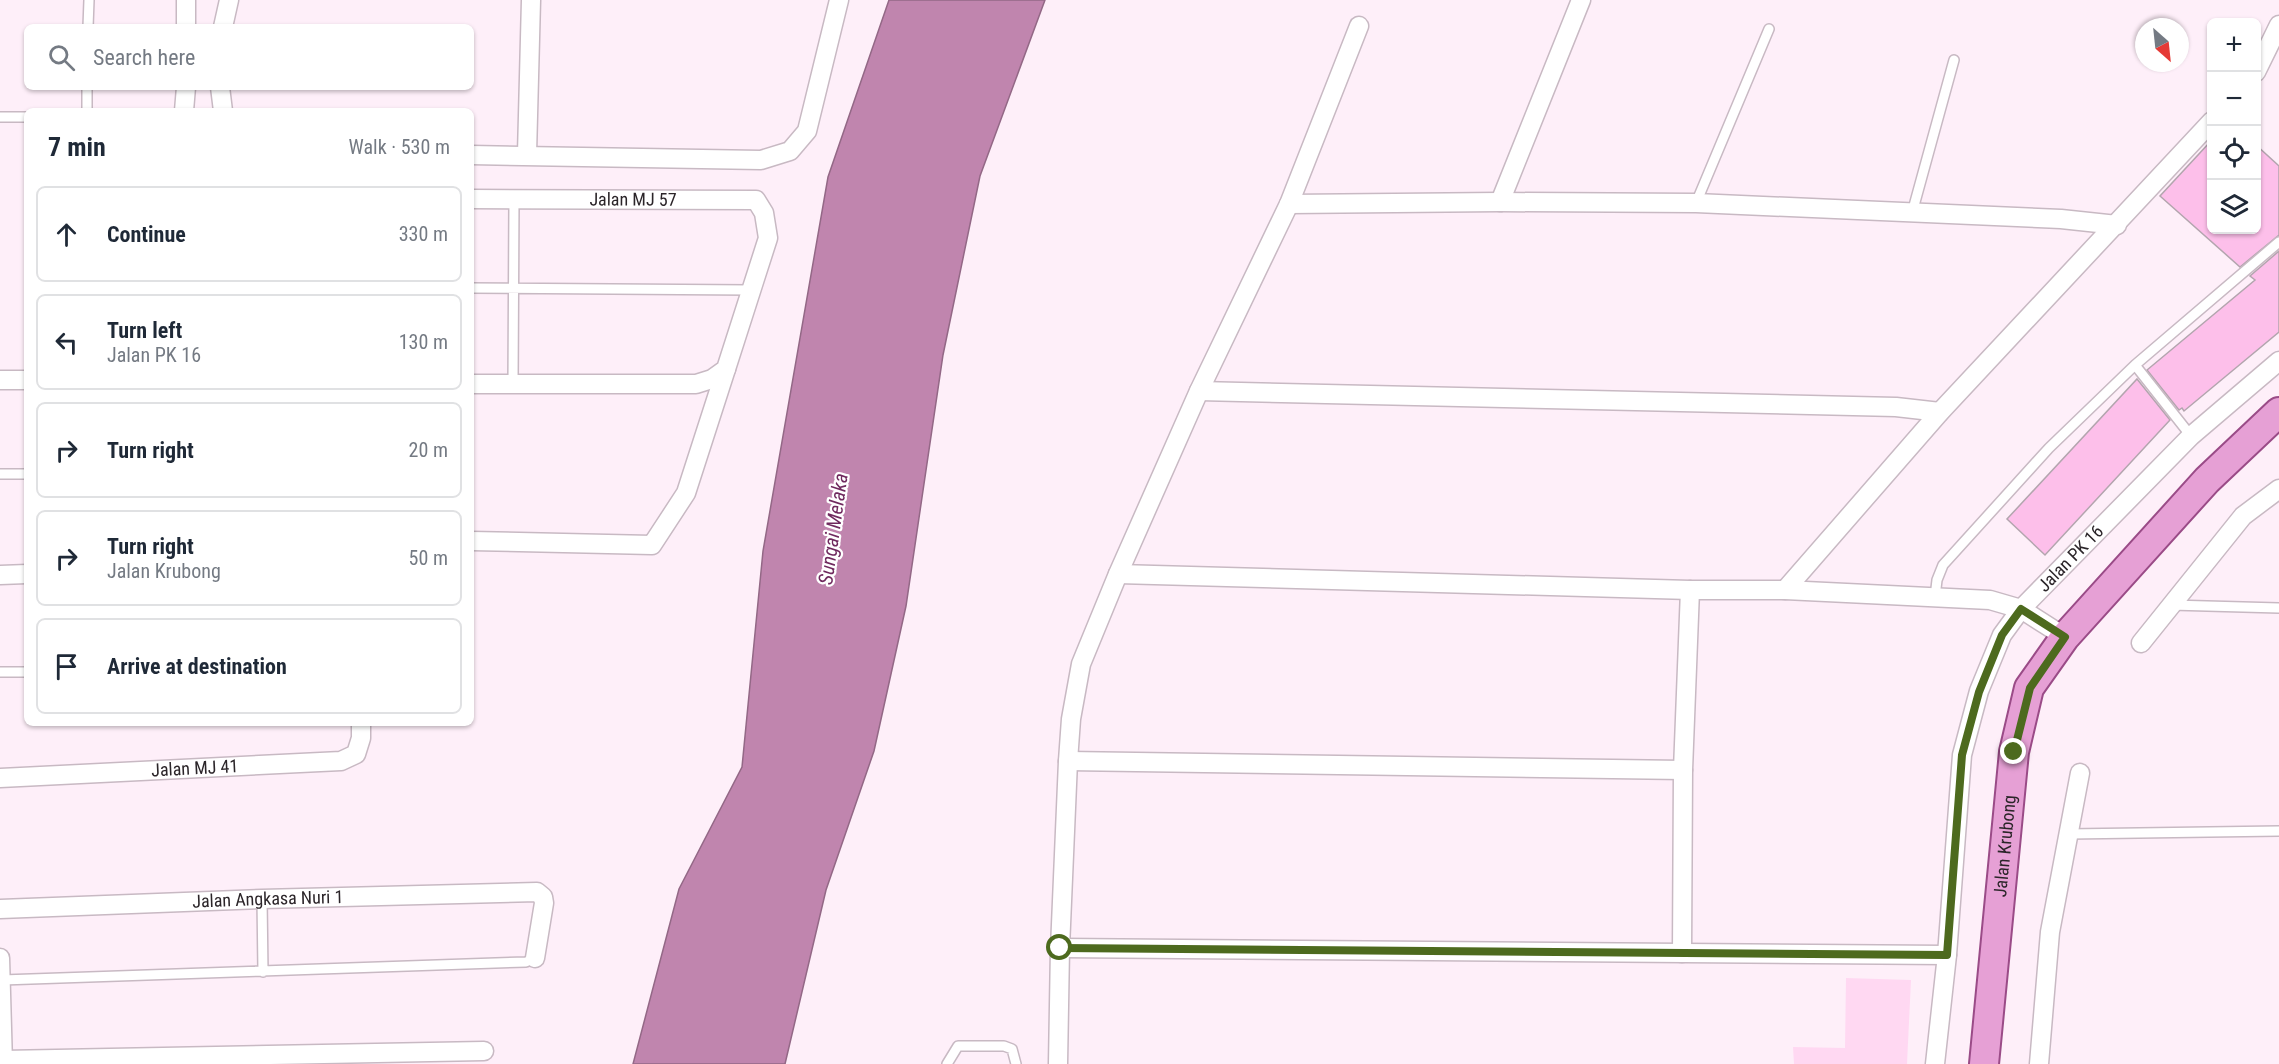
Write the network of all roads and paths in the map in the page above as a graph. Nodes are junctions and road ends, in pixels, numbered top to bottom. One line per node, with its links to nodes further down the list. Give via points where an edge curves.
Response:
1 (89, 0): 7 (lane)
2 (186, 0): 8 (street)
3 (229, 0): 9 (street)
4 (531, 0): 24 (street)
5 (839, 0): 24 (street, via 807,131 790,151 761,160)
6 (1581, 0): 28 (street)
7 (88, 24)
8 (186, 24)
9 (224, 24)
10 (1359, 26): 30 (street)
11 (2279, 26): 14 (street)
12 (1768, 29): 29 (lane)
13 (1953, 60): 31 (lane)
14 (2261, 62)
15 (87, 90): 18 (lane)
16 (186, 90): 19 (street)
17 (220, 90): 20 (street)
18 (87, 108)
19 (184, 108)
20 (223, 108)
21 (0, 117): 22 (lane)
22 (24, 117)
23 (2207, 125): 32 (street)
24 (527, 154): 25 (street)
25 (474, 155)
26 (474, 199): 27 (street, Jalan MJ 57)
27 (514, 199): 35 (lane); 36 (street, Jalan MJ 57, via 756,200 764,213 768,238)
28 (1500, 202): 29 (street); 30 (street)
29 (1696, 203): 31 (street)
30 (1289, 204): 44 (street)
31 (1912, 213): 32 (street)
32 (2117, 225): 45 (street)
33 (2279, 242): 38 (lane)
34 (474, 288): 35 (lane)
35 (514, 289): 36 (lane); 43 (lane)
36 (750, 290): 39 (street)
37 (2279, 362): 48 (street, Jalan PK 16)
38 (2135, 365): 48 (lane); 59 (lane, via 2049,448 1954,552 1943,565)
39 (726, 369): 43 (street, via 696,384); 53 (street, via 686,493 652,545)
40 (0, 380): 41 (street)
41 (24, 380)
42 (474, 384): 43 (street)
43 (513, 385)
44 (1199, 391): 45 (street, via 1896,407); 56 (street)
45 (1940, 412): 58 (street)
46 (2279, 412): 51 (main road, Jalan Krubong)
47 (2279, 424): 51 (main road, Jalan Krubong)
48 (2191, 436): 62 (street, Jalan PK 16)
49 (0, 474): 50 (lane)
50 (24, 474)
51 (2207, 480): 63 (main road, Jalan Krubong)
52 (2279, 489): 60 (street, via 2243,516)
53 (474, 541)
54 (0, 574): 55 (street)
55 (24, 574)
56 (1118, 574): 57 (street); 68 (street, via 1081,664)
57 (1690, 590): 58 (street); 69 (street)
58 (1785, 590): 59 (street)
59 (1935, 597): 62 (street, via 1990,600)
60 (2171, 605): 61 (lane); 64 (street)
61 (2279, 608)
62 (2021, 609): 63 (street); 78 (street, Jalan PK 16, via 2002,635 1983,682 1962,755)
63 (2065, 637): 90 (main road, Jalan Krubong, via 2030,688 2014,752)
64 (2141, 643)
65 (0, 672): 66 (lane)
66 (24, 672)
67 (361, 726): 71 (street, Jalan MJ 41, via 356,754 341,762)
68 (1068, 761): 69 (street); 76 (street)
69 (1683, 770): 77 (street)
70 (2080, 773): 73 (street)
71 (0, 778)
72 (2279, 831): 73 (lane)
73 (2069, 834): 91 (street, via 2050,932)
74 (262, 899): 75 (street, Jalan Angkasa Nuri 1); 80 (street, Jalan Angkasa Nuri 1, via 537,891 544,903); 81 (lane)
75 (0, 909)
76 (1060, 948): 77 (street); 88 (street)
77 (1682, 953): 78 (street)
78 (1947, 955): 89 (street, Jalan PK 16)
79 (0, 958): 82 (street)
80 (535, 958): 81 (lane, via 525,962)
81 (263, 972): 82 (lane)
82 (2, 980): 85 (street)
83 (484, 1051): 84 (street)
84 (173, 1060): 85 (street)
85 (3, 1062)
86 (947, 1064): 87 (lane, via 958,1046 1004,1046 1012,1049)
87 (1016, 1064)
88 (1058, 1064)
89 (1935, 1064)
90 (1984, 1064)
91 (2039, 1064)

